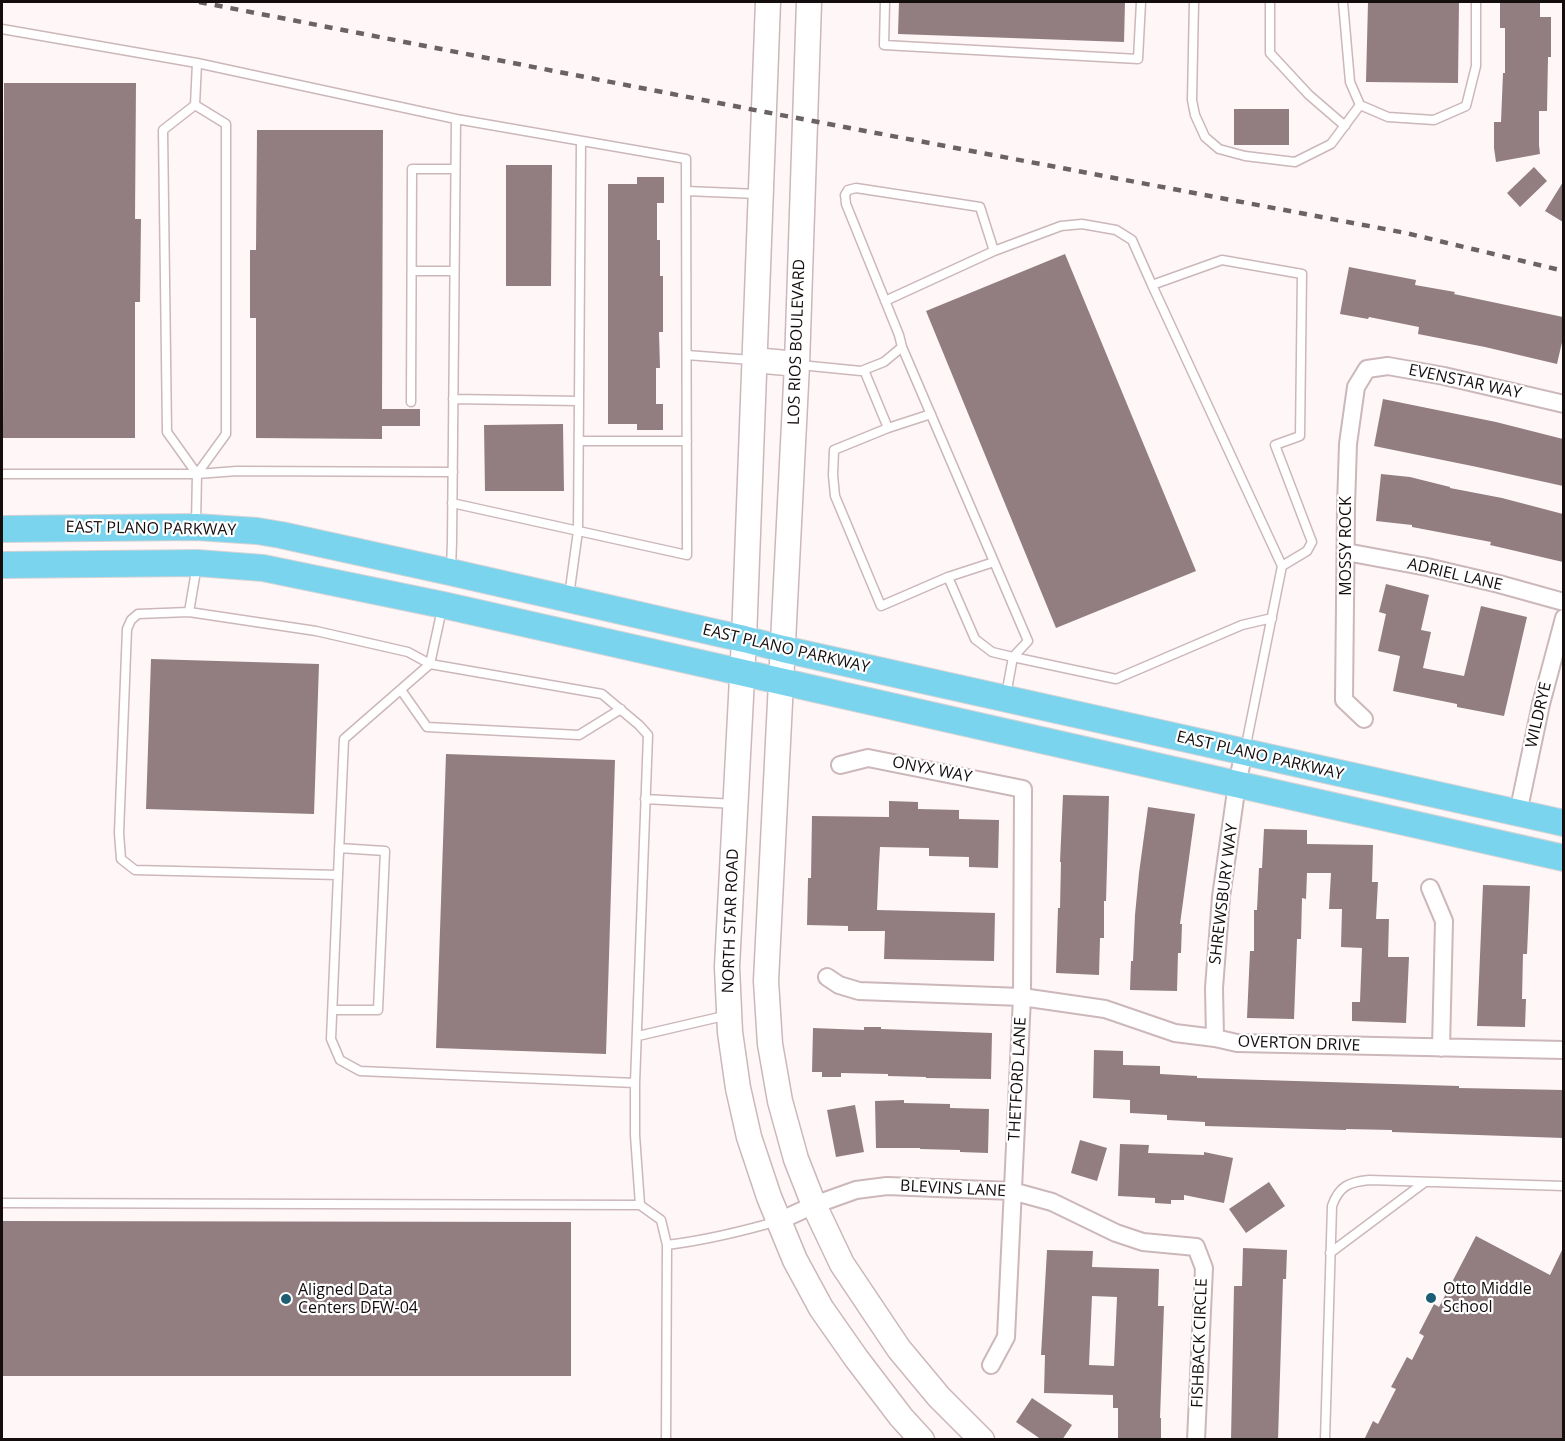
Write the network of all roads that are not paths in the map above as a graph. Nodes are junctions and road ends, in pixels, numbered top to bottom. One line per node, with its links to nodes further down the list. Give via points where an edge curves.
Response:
1 (768, 2): 18 (main road)
2 (809, 2): 27 (main road, LOS RIOS BOULEVARD)
3 (885, 2): 4 (lane, via 884,45 1138,59)
4 (1141, 2)
5 (1194, 2): 14 (lane, via 1192,100 1205,137 1219,149 1295,162 1331,144)
6 (1270, 2): 14 (lane, via 1270,53)
7 (1343, 2): 12 (lane, via 1350,82)
8 (1476, 2): 12 (lane, via 1476,66 1466,106 1434,120 1388,117)
9 (2, 28): 10 (lane)
10 (197, 63): 11 (lane); 13 (lane)
11 (195, 105): 40 (lane, via 163,130 167,432); 40 (lane, via 226,124 226,434)
12 (1360, 105): 14 (lane)
13 (456, 119): 15 (lane); 16 (lane)
14 (1345, 126)
15 (581, 141): 17 (lane, via 686,159); 31 (lane)
16 (455, 170): 20 (lane, via 412,169); 21 (lane)
17 (686, 191): 18 (lane); 25 (lane)
18 (762, 195): 26 (main road)
19 (994, 251): 22 (lane, via 1061,226 1082,224 1116,230 1132,240); 23 (lane); 23 (lane, via 980,207 856,188 848,190 846,204)
20 (412, 271): 21 (lane); 32 (lane)
21 (454, 271): 30 (lane)
22 (1152, 285): 49 (lane); 49 (lane, via 1222,260 1302,274 1300,436 1275,445 1311,542 1307,550)
23 (885, 301): 24 (lane)
24 (902, 347): 29 (lane, via 884,362); 34 (lane)
25 (687, 355): 26 (lane); 37 (lane)
26 (754, 360): 27 (main road); 58 (main road)
27 (796, 364): 29 (lane); 59 (main road, LOS RIOS BOULEVARD)
28 (1367, 369): 33 (street, EVENSTAR WAY, via 1388,366 1444,376); 45 (street, MOSSY ROCK, via 1356,387 1348,444)
29 (864, 370): 35 (lane)
30 (453, 399): 31 (lane); 38 (lane)
31 (579, 401): 36 (lane)
32 (411, 402)
33 (1563, 404)
34 (931, 414): 35 (lane); 46 (lane)
35 (888, 428): 51 (lane, via 834,450 835,495 881,606)
36 (579, 441): 37 (lane); 44 (lane)
37 (687, 441): 44 (lane, via 687,555)
38 (453, 472): 40 (lane); 41 (lane)
39 (2, 474): 40 (lane)
40 (197, 474): 42 (lane)
41 (452, 503): 44 (lane); 50 (lane)
42 (196, 527): 43 (main road, EAST PLANO PARKWAY); 47 (main road); 50 (main road, EAST PLANO PARKWAY, via 281,535)
43 (2, 529)
44 (578, 531): 52 (lane)
45 (1346, 552): 53 (street, ADRIEL LANE, via 1427,567); 67 (street, MOSSY ROCK, via 1344,700)
46 (994, 562): 51 (lane); 60 (lane, via 1028,641)
47 (197, 563): 48 (main road, EAST PLANO PARKWAY); 54 (main road, EAST PLANO PARKWAY, via 263,568); 55 (lane)
48 (2, 565)
49 (1282, 566): 56 (lane)
50 (450, 572): 52 (main road, EAST PLANO PARKWAY); 54 (main road)
51 (948, 577): 60 (lane, via 975,639 992,652)
52 (569, 599): 58 (main road, EAST PLANO PARKWAY)
53 (1563, 602)
54 (443, 606): 61 (lane); 62 (main road, EAST PLANO PARKWAY)
55 (189, 612): 61 (lane, via 316,631 408,652); 79 (lane, via 138,614 127,629 121,859 135,870)
56 (1272, 618): 60 (lane, via 1242,625 1116,679); 69 (lane)
57 (1563, 618): 75 (street, WILDRYE)
58 (744, 639): 59 (main road, EAST PLANO PARKWAY); 62 (main road, NORTH STAR ROAD)
59 (783, 649): 63 (main road, LOS RIOS BOULEVARD); 65 (main road, EAST PLANO PARKWAY)
60 (1013, 657): 65 (lane)
61 (430, 664): 64 (lane); 66 (lane, via 602,694)
62 (741, 673): 63 (main road, EAST PLANO PARKWAY); 74 (main road, NORTH STAR ROAD)
63 (781, 682): 68 (main road, EAST PLANO PARKWAY); 84 (main road, via 766,981)
64 (401, 690): 66 (lane, via 427,727 579,735); 77 (lane, via 344,739)
65 (1005, 699): 68 (main road); 69 (main road, EAST PLANO PARKWAY)
66 (621, 709): 73 (lane, via 648,735)
67 (1364, 719)
68 (998, 730): 71 (main road, EAST PLANO PARKWAY)
69 (1245, 752): 71 (street, SHREWSBURY WAY); 75 (main road, EAST PLANO PARKWAY)
70 (840, 765): 72 (street, ONYX WAY, via 868,758)
71 (1237, 784): 78 (main road, EAST PLANO PARKWAY); 87 (street, SHREWSBURY WAY, via 1221,897 1214,988)
72 (1023, 789): 82 (street, THETFORD LANE)
73 (645, 799): 74 (lane); 86 (lane)
74 (735, 804): 85 (main road, NORTH STAR ROAD, via 727,967)
75 (1518, 813): 76 (main road, EAST PLANO PARKWAY)
76 (1563, 823)
77 (339, 848): 79 (lane); 83 (lane, via 385,850 378,1010)
78 (1563, 858)
79 (338, 874): 83 (lane)
80 (1430, 888): 88 (street, via 1444,921)
81 (827, 977): 82 (street, OVERTON DRIVE, via 859,992)
82 (1022, 997): 87 (street, OVERTON DRIVE, via 1105,1009 1175,1033); 93 (street, THETFORD LANE)
83 (333, 1010): 90 (lane, via 331,1039 340,1060 360,1071)
84 (768, 1011): 85 (main road); 96 (main road, via 780,1101)
85 (729, 1015): 86 (lane); 97 (main road, NORTH STAR ROAD, via 749,1137)
86 (638, 1036): 90 (lane)
87 (1215, 1038): 88 (street, OVERTON DRIVE, via 1237,1043)
88 (1441, 1048): 89 (street, OVERTON DRIVE)
89 (1563, 1050)
90 (635, 1083): 95 (lane)
91 (1425, 1182): 92 (lane); 100 (lane); 100 (lane, via 1369,1180 1345,1186 1332,1206)
92 (1563, 1186)
93 (1012, 1191): 96 (street, BLEVINS LANE, via 887,1186 856,1190); 99 (street, BLEVINS LANE, via 1052,1202 1143,1242); 101 (street, THETFORD LANE, via 1006,1336)
94 (2, 1203): 95 (lane)
95 (640, 1205): 98 (lane, via 661,1220)
96 (814, 1205): 97 (street, BLEVINS LANE); 104 (main road, via 842,1264 899,1349)
97 (779, 1221): 98 (lane, via 700,1241); 102 (main road, NORTH STAR ROAD, via 821,1308)
98 (667, 1245): 103 (lane)
99 (1196, 1247): 105 (street, FISHBACK CIRCLE, via 1204,1268)
100 (1330, 1253): 106 (lane)
101 (991, 1365)
102 (914, 1434)
103 (666, 1440)
104 (982, 1440)
105 (1196, 1440)
106 (1324, 1440)

